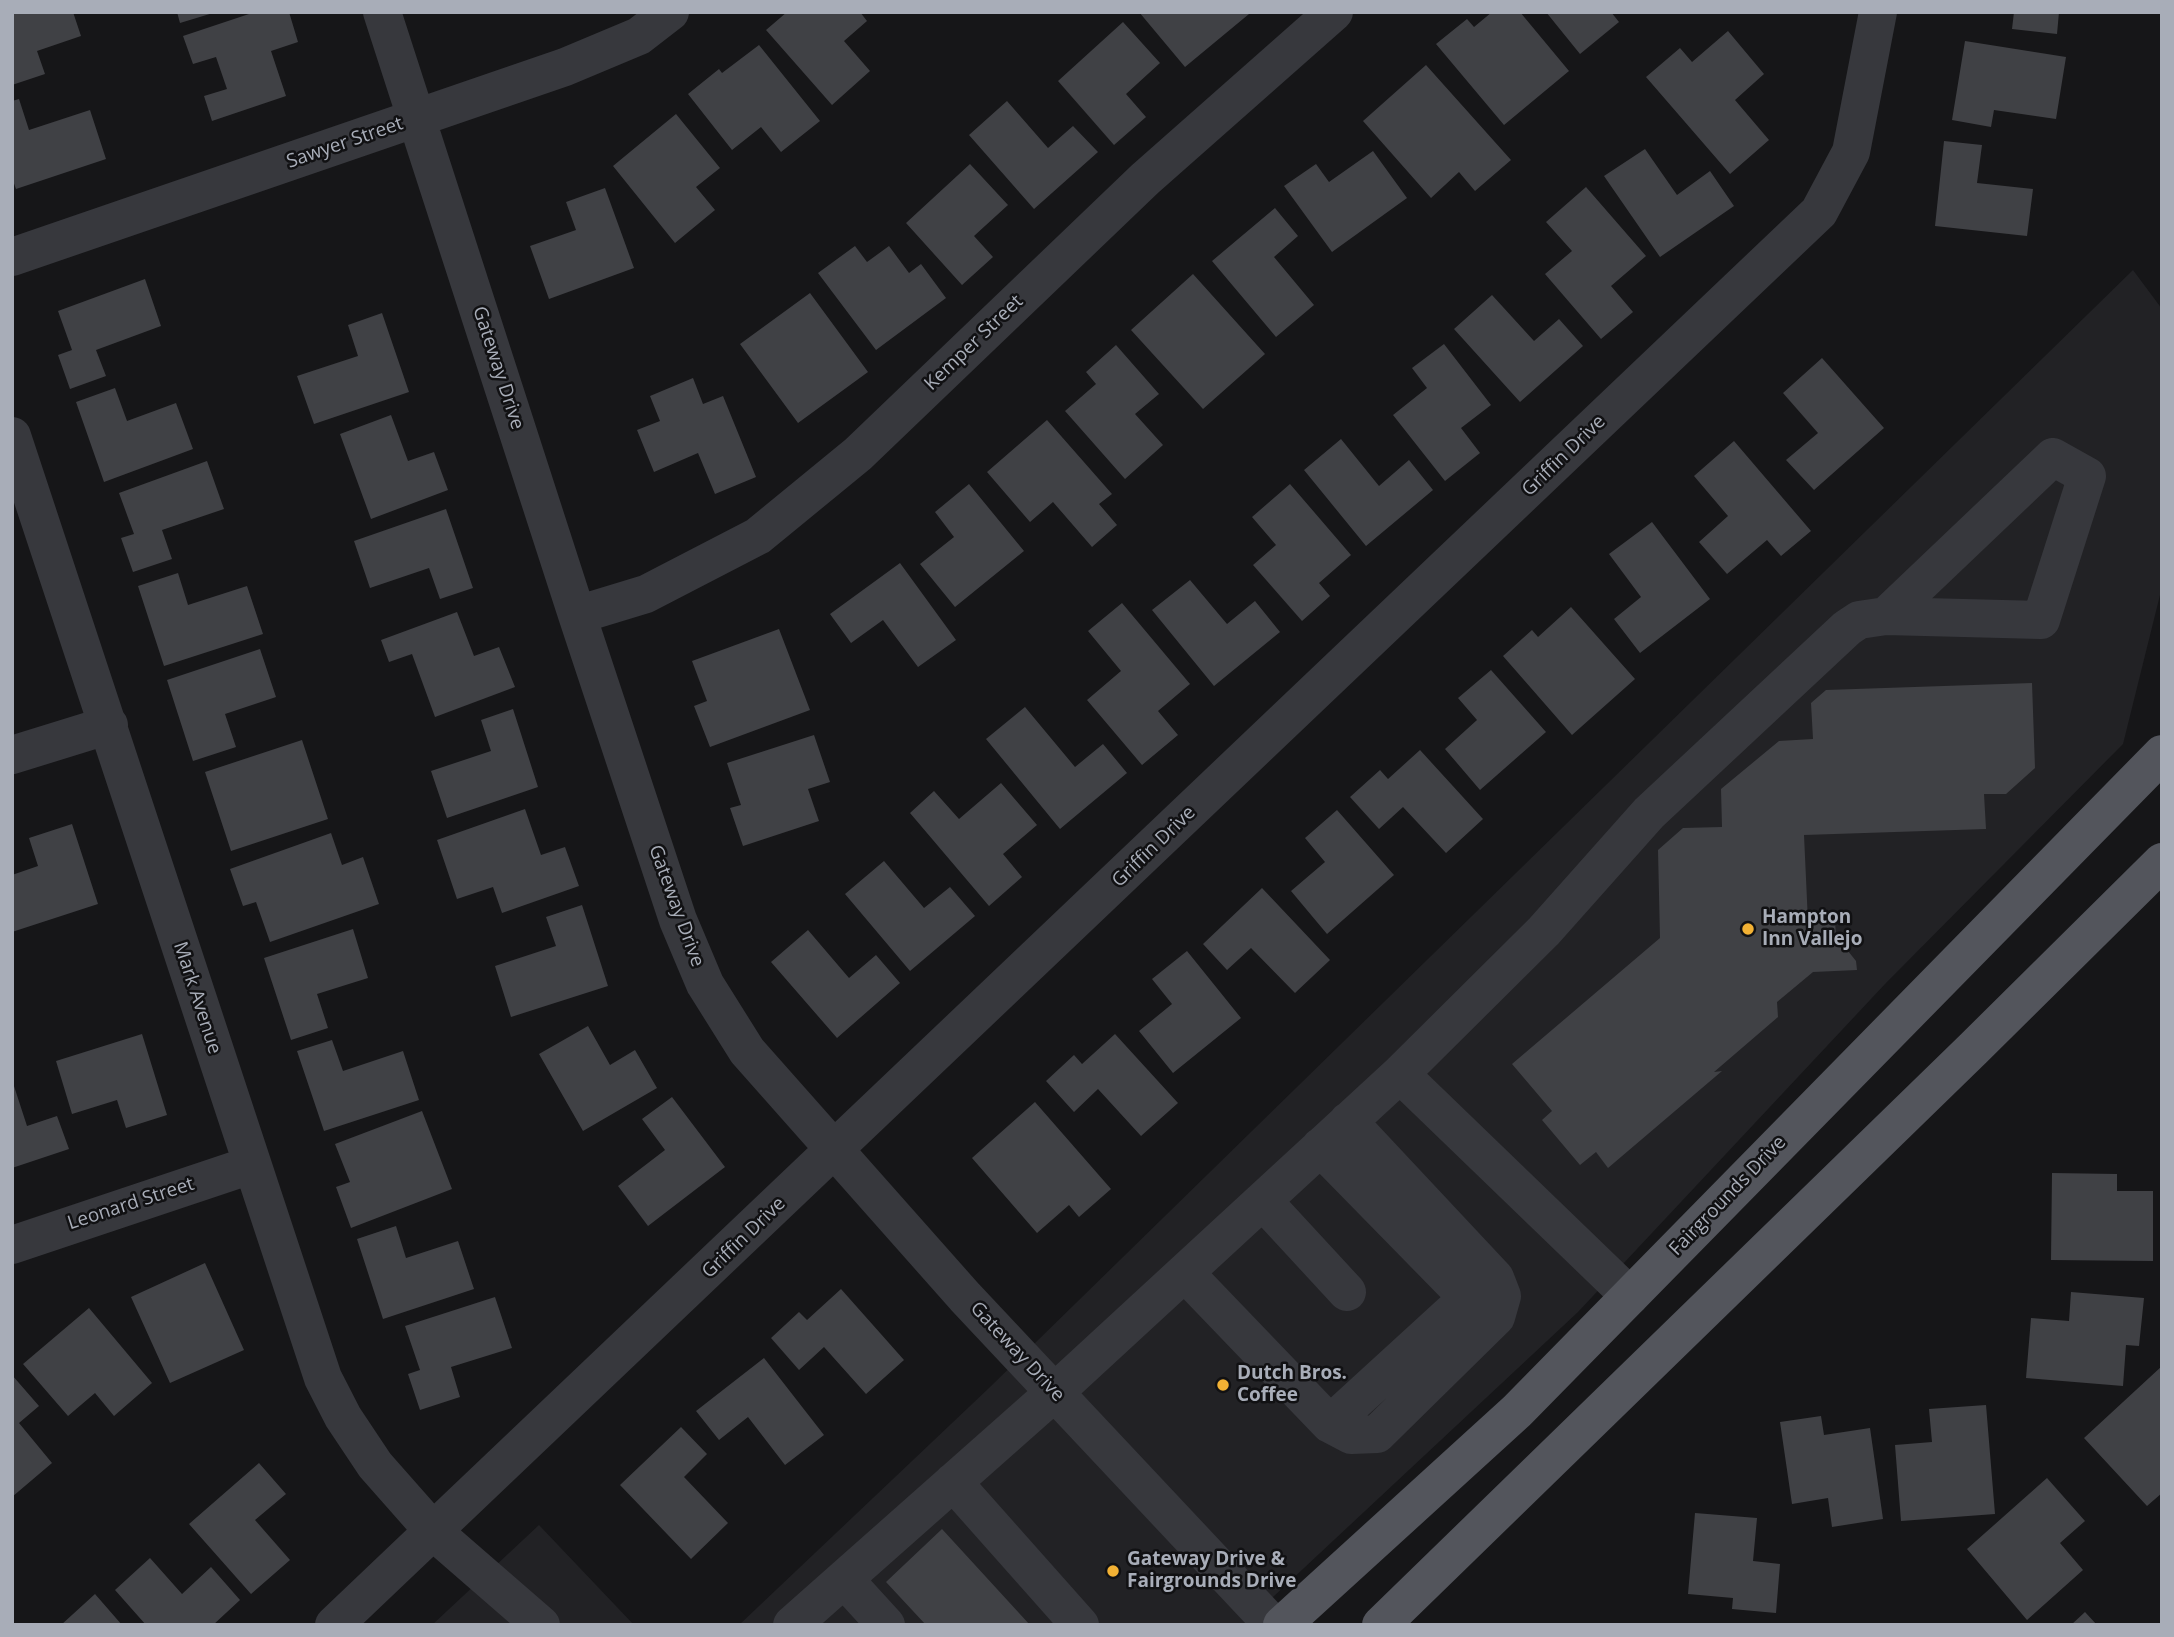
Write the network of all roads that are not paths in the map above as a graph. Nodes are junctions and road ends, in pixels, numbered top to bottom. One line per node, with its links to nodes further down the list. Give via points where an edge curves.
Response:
1 (382, 12): 5 (street, Gateway Drive)
2 (670, 12): 5 (street, Sawyer Street, via 639,36)
3 (1334, 12): 8 (street, Kemper Street, via 1145,179 858,454 758,536 646,594)
4 (1878, 12): 17 (street, Griffin Drive, via 1851,152 1819,212)
5 (417, 118): 6 (street, Sawyer Street); 8 (street, Gateway Drive)
6 (12, 257)
7 (12, 436): 10 (street, Mark Avenue)
8 (577, 615): 17 (street, Gateway Drive, via 678,920 705,984 747,1051)
9 (1886, 616): 9 (street, via 2053,457 2087,476 2041,620); 14 (street, via 1859,620 1847,628 1659,804 1544,931)
10 (109, 724): 12 (street); 18 (street, Mark Avenue)
11 (2162, 754): 23 (main road, Fairgrounds Drive)
12 (12, 755)
13 (2162, 862): 36 (main road)
14 (1400, 1073): 15 (street); 23 (street)
15 (1348, 1121): 16 (street); 25 (street, via 1495,1278 1502,1296 1496,1317 1377,1434 1351,1435)
16 (1320, 1147): 19 (street); 25 (street, via 1463,1298)
17 (836, 1150): 24 (street, Gateway Drive); 27 (street, Griffin Drive)
18 (251, 1165): 20 (street, Leonard Street); 27 (street, Mark Avenue, via 323,1378 342,1417 375,1465)
19 (1263, 1201): 21 (street); 22 (street)
20 (12, 1245)
21 (1185, 1273): 24 (street); 25 (street)
22 (1347, 1292)
23 (1630, 1296): 35 (main road, Fairgrounds Drive, via 1517,1411)
24 (1055, 1392): 26 (street); 34 (street, Gateway Drive)
25 (1330, 1424)
26 (953, 1482): 28 (street); 33 (street)
27 (435, 1532): 30 (street, Griffin Drive); 31 (street, Mark Avenue)
28 (844, 1579): 29 (street); 32 (street)
29 (874, 1621)
30 (334, 1625)
31 (541, 1625)
32 (792, 1625)
33 (1080, 1625)
34 (1273, 1625)
35 (1282, 1625)
36 (1381, 1625)

